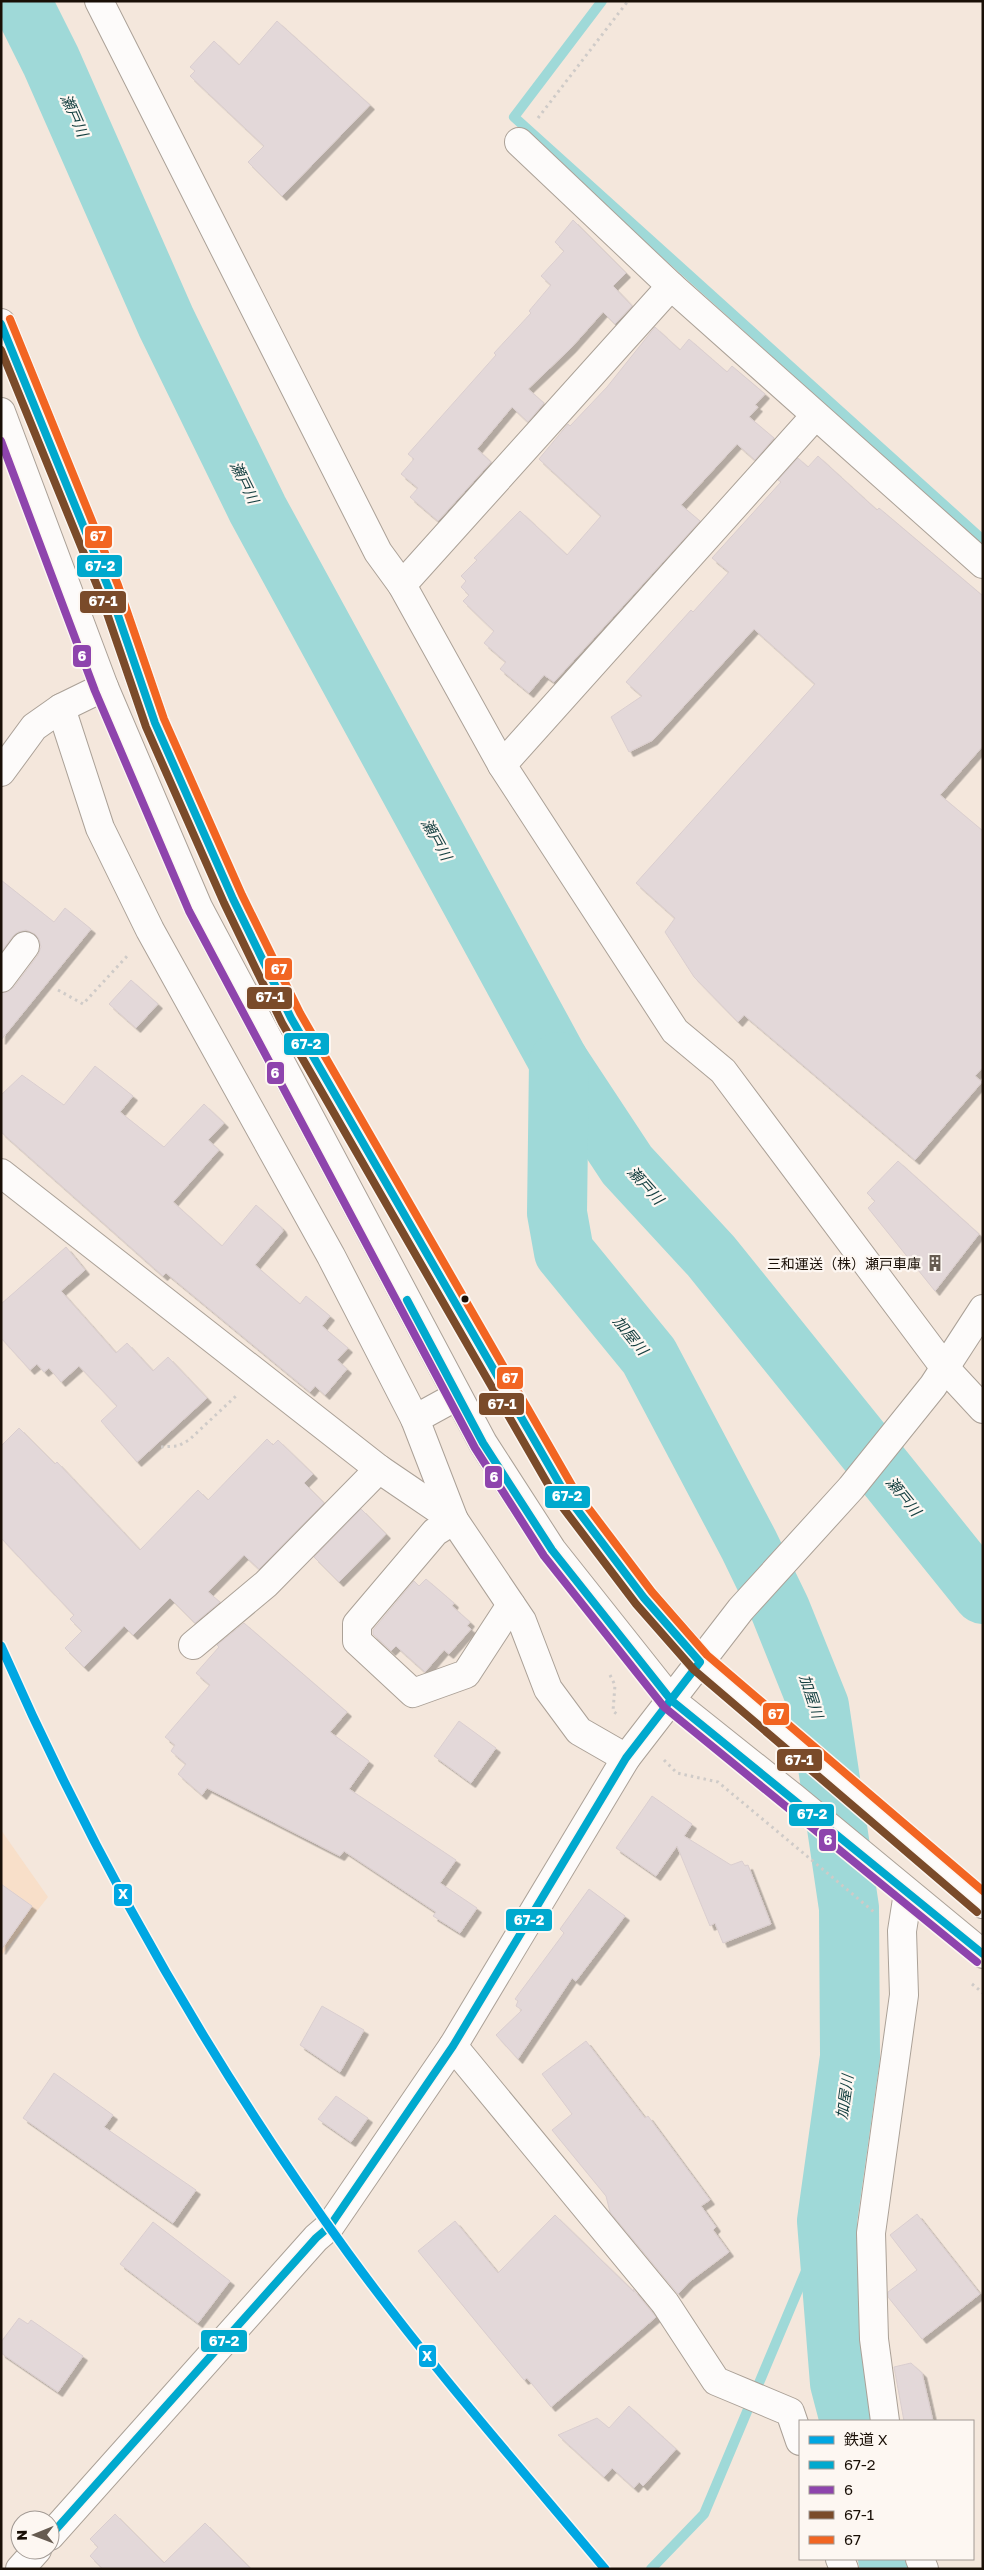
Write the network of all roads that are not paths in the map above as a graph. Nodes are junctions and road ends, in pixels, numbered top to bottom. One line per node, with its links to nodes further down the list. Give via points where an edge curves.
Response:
1 (99, 1): 8 (main road, via 378,552)
2 (526, 133): 3 (main road)
3 (671, 286): 6 (main road); 8 (main road)
4 (1, 323): 25 (main road, via 109,588 155,723 233,899 291,1018 566,1495 644,1598)
5 (1, 412): 9 (main road)
6 (816, 416): 7 (main road); 11 (main road)
7 (983, 564)
8 (402, 585): 11 (main road)
9 (104, 687): 10 (main road); 18 (main road, via 198,907)
10 (61, 708): 12 (main road, via 34,727); 20 (main road, via 100,828 150,930 331,1256)
11 (502, 765): 17 (main road, via 675,1032 722,1071)
12 (1, 772)
13 (25, 946): 14 (main road)
14 (1, 978)
15 (1, 1173): 21 (main road)
16 (983, 1309): 17 (main road)
17 (939, 1378): 19 (main road); 25 (main road, via 851,1488 741,1609)
18 (457, 1396): 20 (main road); 26 (main road, via 483,1444 552,1550)
19 (983, 1409)
20 (415, 1419): 22 (main road)
21 (379, 1469): 22 (main road); 24 (main road, via 266,1584)
22 (454, 1520): 23 (main road); 23 (main road, via 436,1532 357,1624 357,1641 413,1693 466,1674)
23 (511, 1605): 27 (main road, via 522,1621 548,1689 578,1731)
24 (194, 1645)
25 (700, 1662): 26 (main road); 29 (main road)
26 (671, 1700): 27 (main road); 28 (main road)
27 (626, 1758): 31 (main road)
28 (908, 1893): 30 (main road); 32 (main road, via 902,1931 904,1995 871,2233 874,2339)
29 (983, 1904)
30 (983, 1954)
31 (453, 2046): 33 (main road, via 665,2303 716,2381 790,2412); 34 (main road, via 330,2226)
32 (885, 2420)
33 (799, 2438)
34 (60, 2525)

